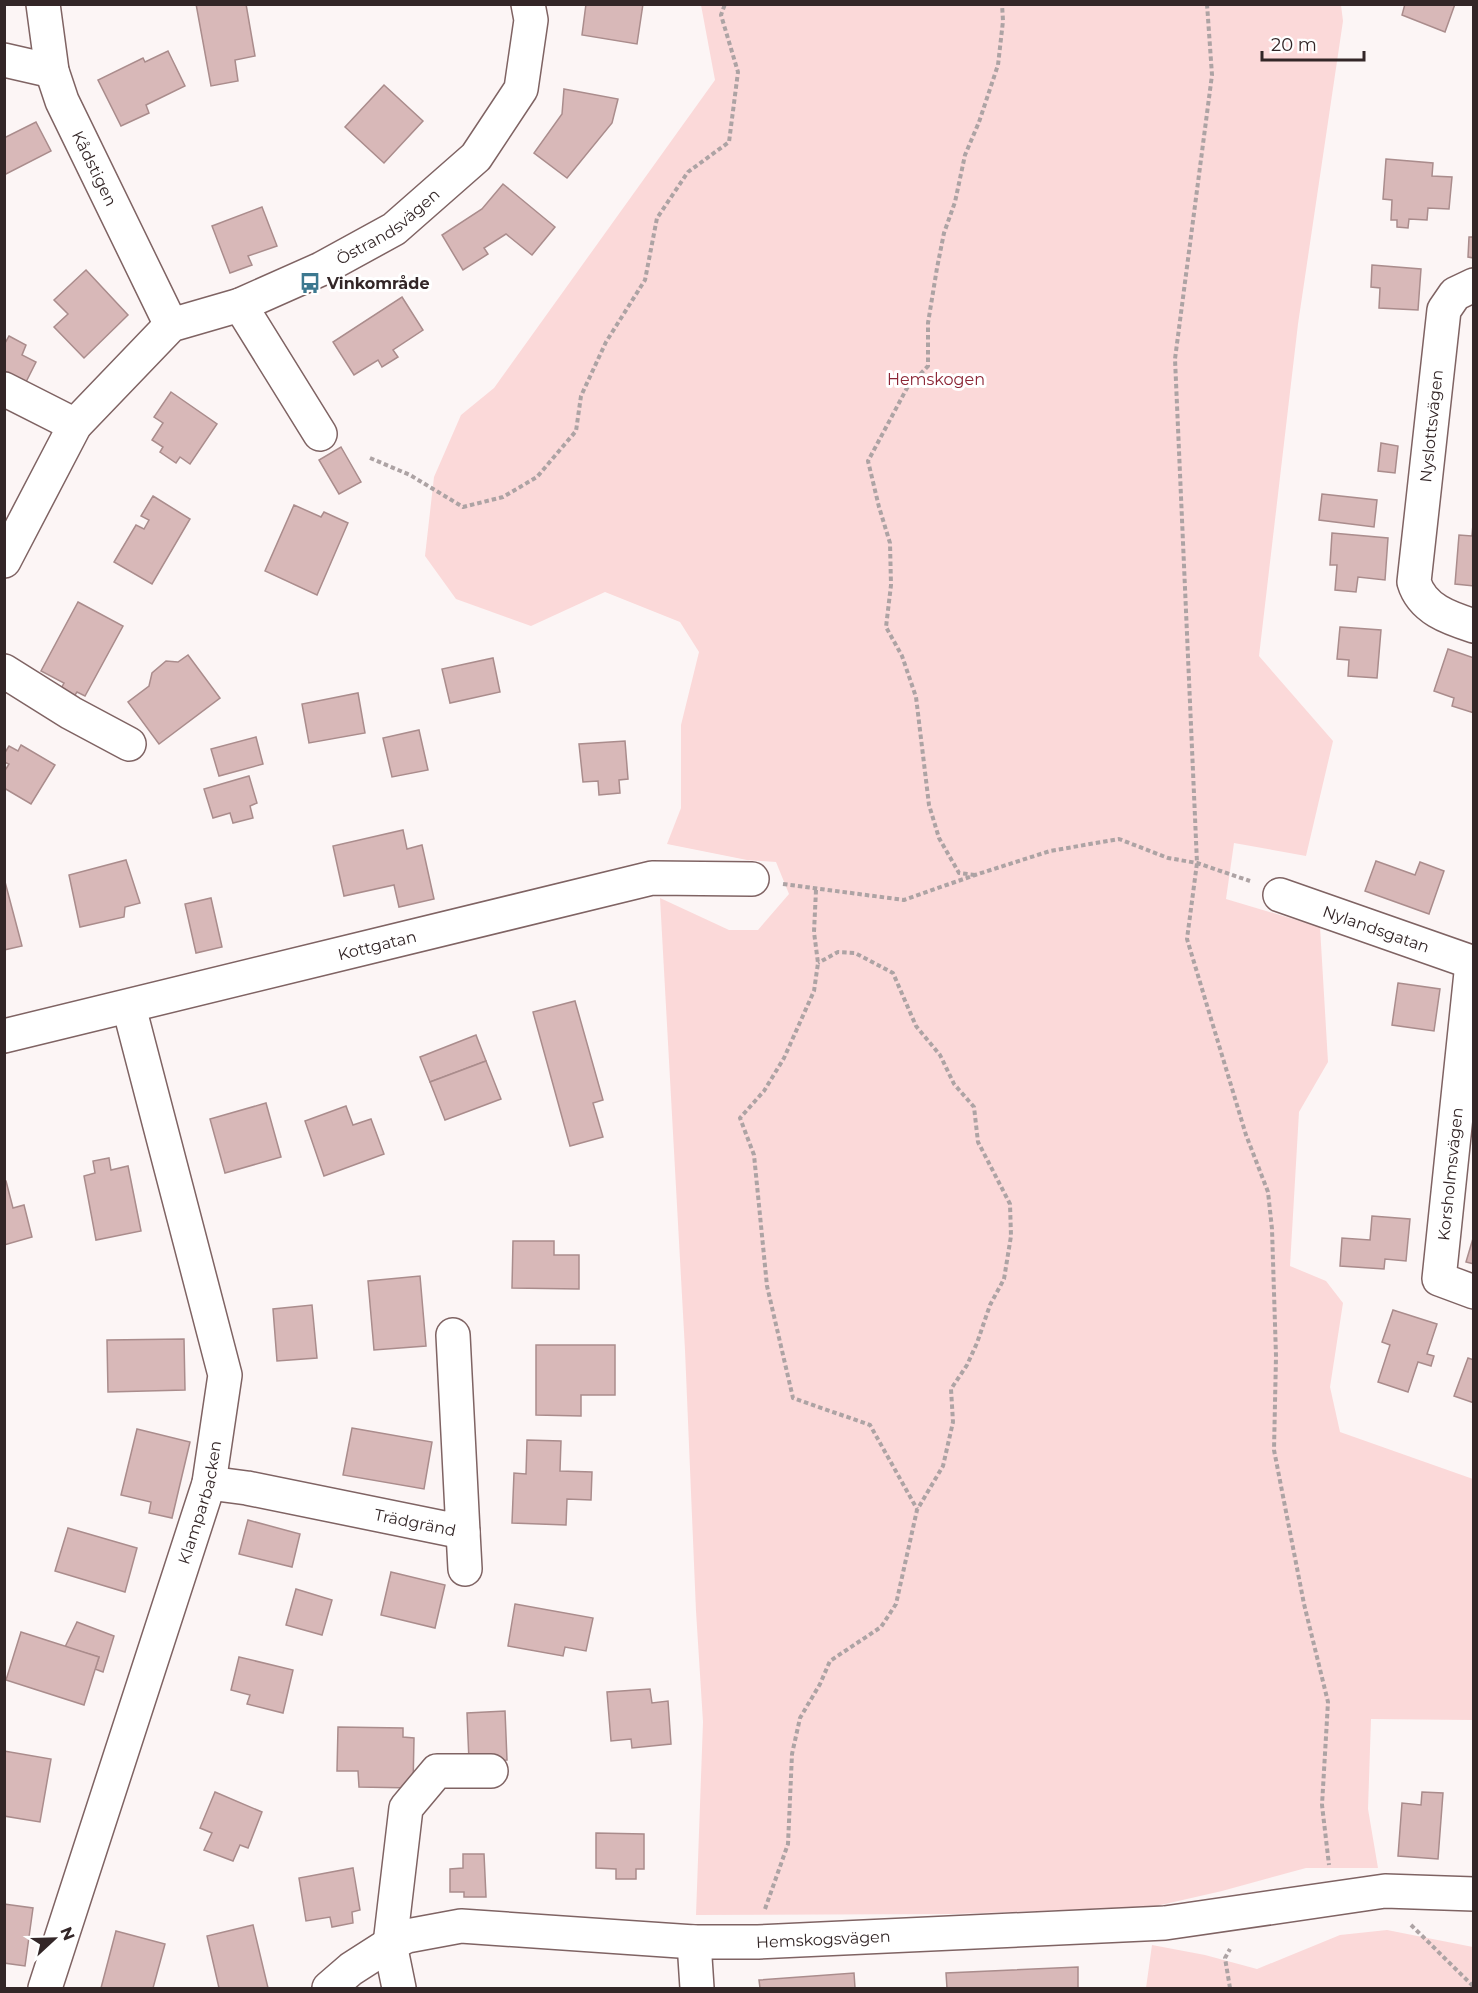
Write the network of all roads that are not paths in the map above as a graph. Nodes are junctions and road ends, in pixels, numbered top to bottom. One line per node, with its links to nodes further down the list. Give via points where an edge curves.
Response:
1 (43, 4): 4 (street, Kådstigen)
2 (528, 4): 6 (street, Östrandsvägen, via 531,20 521,89 476,157 394,229 321,269)
3 (4, 60): 4 (street)
4 (52, 71): 7 (street, Kådstigen, via 62,101)
5 (1473, 285): 12 (street, Nyslottsvägen, via 1455,294 1444,310 1414,582 1418,594 1431,608)
6 (240, 305): 7 (street, Östrandsvägen); 10 (street)
7 (171, 325): 9 (street)
8 (4, 388): 9 (street)
9 (75, 425): 11 (street)
10 (320, 434)
11 (4, 561)
12 (1473, 626)
13 (4, 671): 14 (street)
14 (129, 744)
15 (752, 879): 18 (street, Kottgatan, via 652,878)
16 (1280, 895): 17 (street, Nylandsgatan)
17 (1473, 963): 20 (street, Korsholmsvägen, via 1439,1279)
18 (129, 1007): 19 (street, Kottgatan); 22 (street, Klamparbacken, via 225,1375)
19 (4, 1036)
20 (1473, 1292)
21 (453, 1335): 23 (street, Trädgränd)
22 (209, 1482): 23 (street, Trädgränd); 29 (street, Klamparbacken)
23 (463, 1532): 24 (street)
24 (465, 1569)
25 (491, 1771): 28 (street, via 438,1772 406,1808)
26 (1473, 1894): 27 (street, Hemskogsvägen, via 1385,1891 1165,1923)
27 (694, 1942): 28 (street, Hemskogsvägen, via 461,1926 407,1936); 32 (street)
28 (390, 1944): 30 (street, Hemskogsvägen, via 351,1969); 31 (street)
29 (45, 1989)
30 (329, 1989)
31 (399, 1989)
32 (697, 1989)

